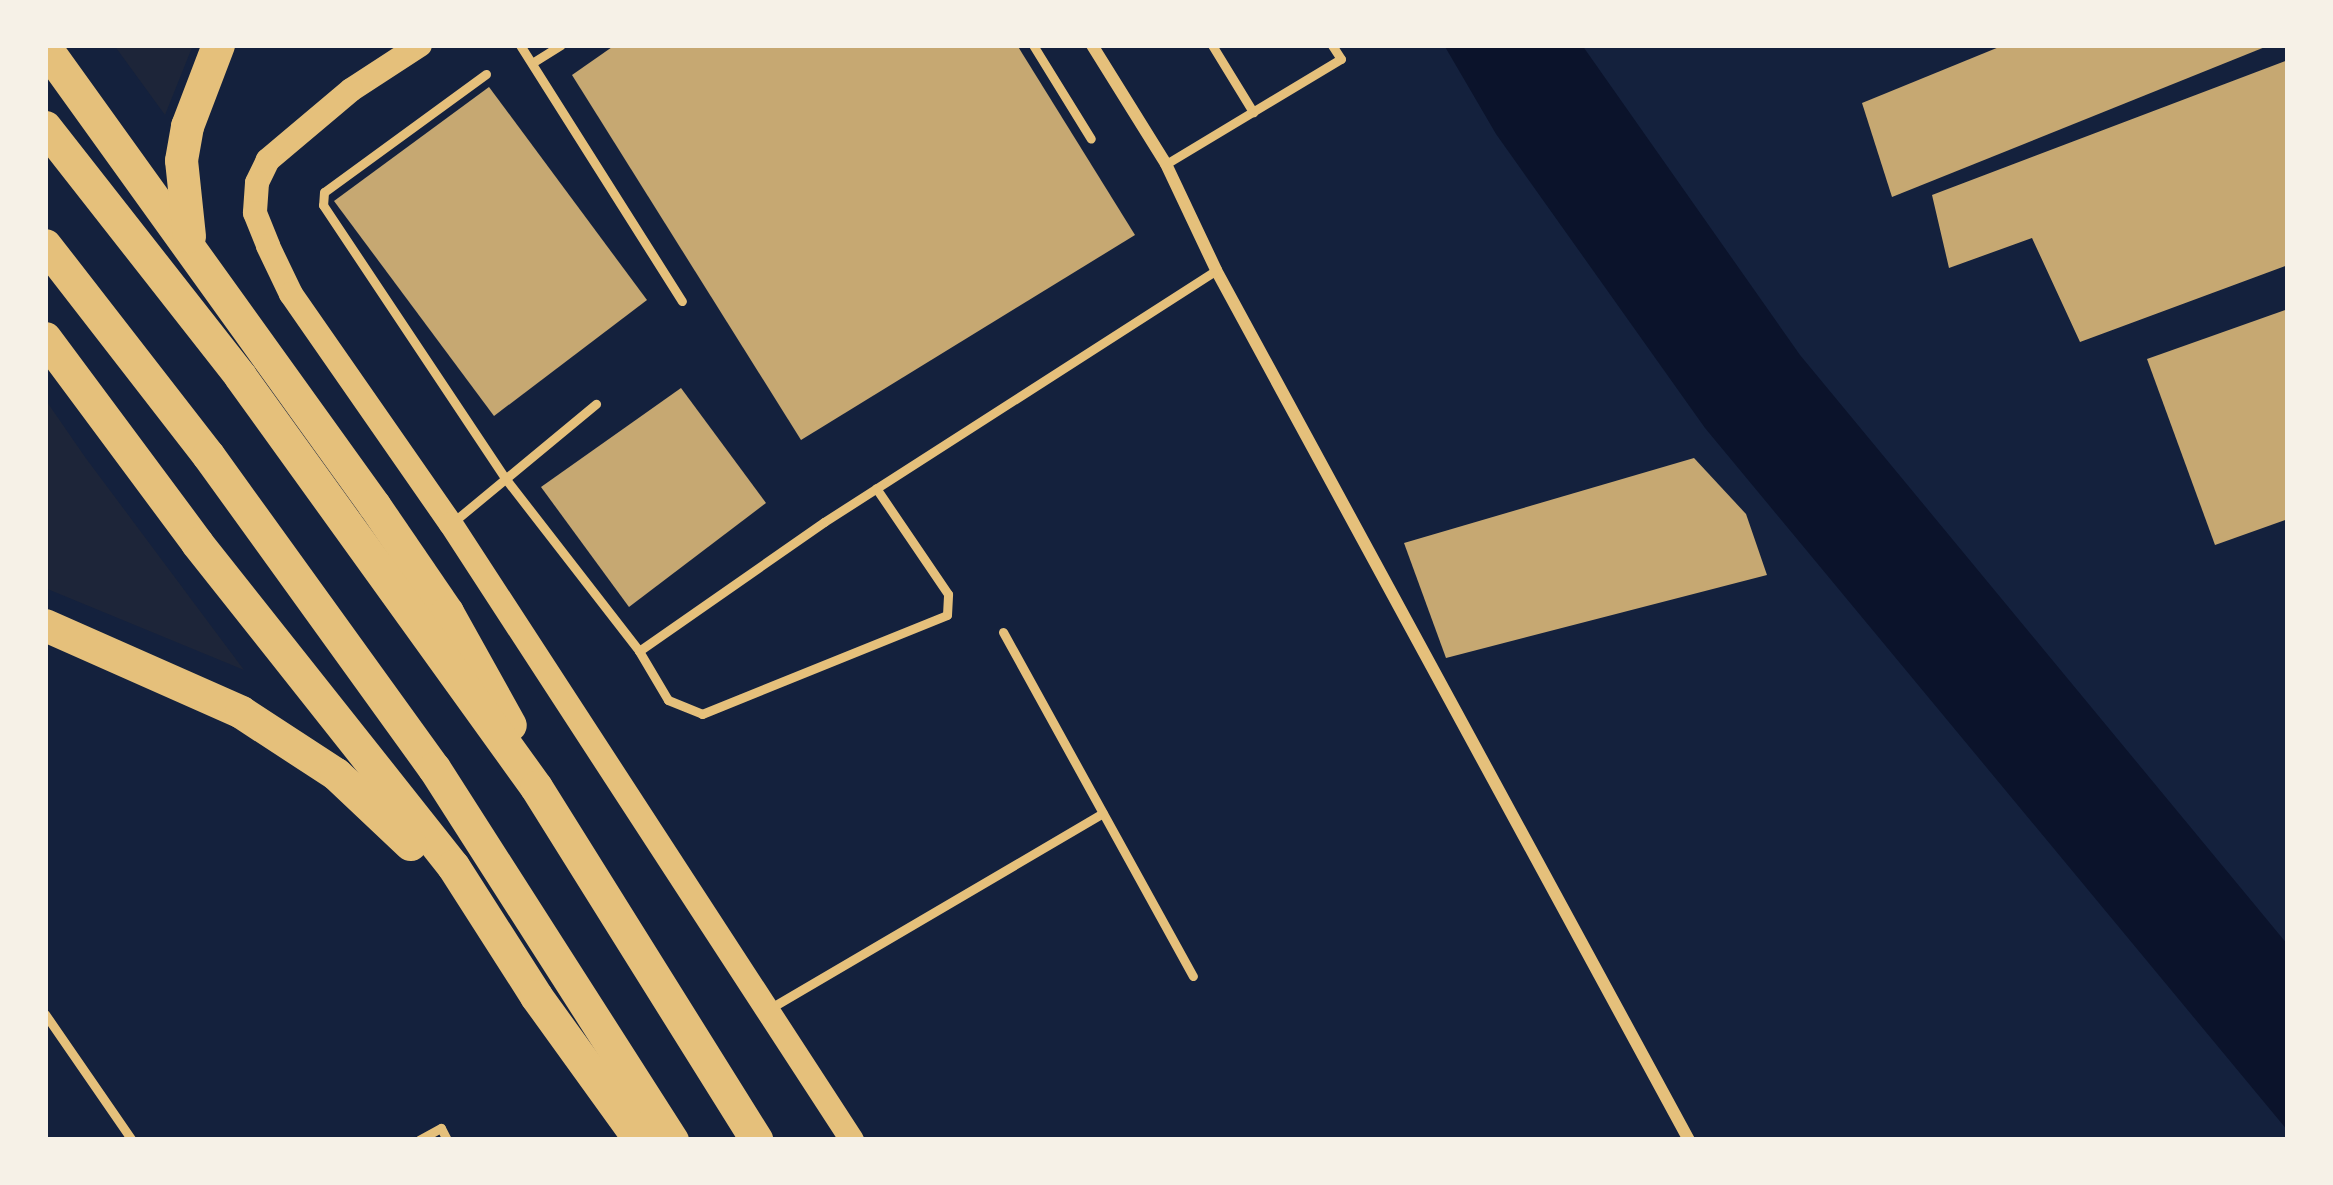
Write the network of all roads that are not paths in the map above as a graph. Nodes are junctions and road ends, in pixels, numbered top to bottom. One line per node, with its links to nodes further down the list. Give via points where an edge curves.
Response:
1 (218, 45): 16 (highway, via 181,160)
2 (419, 45): 24 (main road, via 268,160 255,213 292,294)
3 (520, 45): 10 (lane)
4 (561, 45): 10 (lane)
5 (1033, 45): 14 (lane)
6 (1092, 45): 15 (street)
7 (1212, 45): 12 (lane)
8 (1333, 45): 12 (lane, via 1341,59)
9 (45, 47): 16 (highway)
10 (532, 63): 19 (lane)
11 (486, 74): 22 (lane, via 325,192 323,205)
12 (1253, 112): 15 (lane)
13 (45, 127): 28 (highway, via 254,394)
14 (1090, 139)
15 (1166, 164): 18 (street)
16 (190, 244): 28 (highway, via 447,613 490,682)
17 (45, 245): 38 (highway, via 434,768)
18 (1216, 270): 23 (lane); 41 (street)
19 (682, 301)
20 (45, 338): 31 (highway, via 453,866)
21 (596, 404): 22 (lane)
22 (505, 478): 24 (lane); 27 (lane)
23 (876, 488): 27 (lane); 27 (lane, via 949,595 942,619 702,714 668,700)
24 (451, 524): 32 (main road)
25 (45, 625): 31 (highway, via 241,712 336,774 427,861)
26 (1003, 632): 29 (lane)
27 (639, 651)
28 (536, 788): 39 (highway)
29 (1103, 813): 30 (lane); 32 (lane)
30 (1193, 976)
31 (536, 995): 37 (highway)
32 (770, 1009): 40 (main road)
33 (45, 1014): 34 (lane)
34 (132, 1140)
35 (419, 1140): 36 (lane, via 441,1128)
36 (447, 1140)
37 (640, 1140)
38 (672, 1140)
39 (758, 1140)
40 (852, 1140)
41 (1689, 1140)

